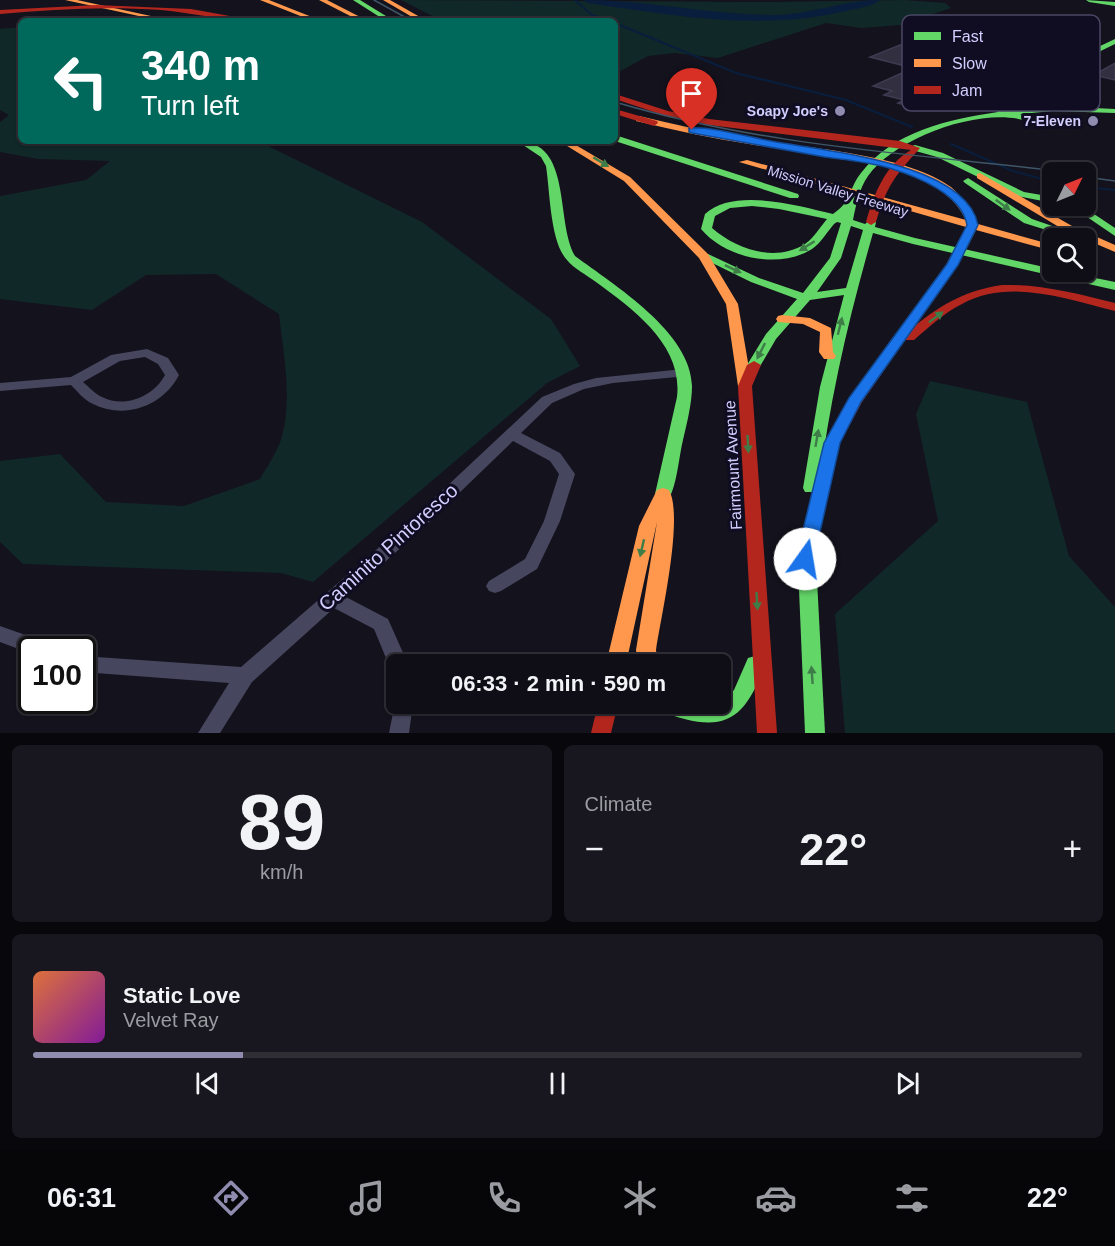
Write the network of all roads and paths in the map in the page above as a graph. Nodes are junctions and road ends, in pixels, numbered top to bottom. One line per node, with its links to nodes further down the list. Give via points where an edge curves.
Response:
1 (68, 0): 14 (main road)
2 (133, 0): 14 (main road, via 129,5)
3 (167, 0): 15 (main road, via 182,11)
4 (263, 0): 21 (main road)
5 (302, 0): 22 (main road)
6 (322, 0): 23 (main road)
7 (356, 0): 24 (main road)
8 (362, 0): 25 (main road)
9 (386, 0): 26 (main road)
10 (1089, 0): 13 (main road)
11 (38, 3): 15 (main road, via 142,3); 16 (main road)
12 (246, 3): 20 (main road)
13 (1115, 4)
14 (112, 9): 17 (main road); 18 (main road)
15 (211, 9): 19 (main road)
16 (0, 10)
17 (28, 18)
18 (156, 18)
19 (243, 18)
20 (284, 18)
21 (312, 18)
22 (338, 18)
23 (359, 18)
24 (389, 18)
25 (389, 18)
26 (419, 18)
27 (18, 19): 28 (main road)
28 (0, 21)
29 (1115, 41): 30 (main road)
30 (1100, 48)
31 (618, 97): 44 (main road, via 709,122)
32 (1100, 110): 35 (main road)
33 (1035, 111): 36 (main road)
34 (618, 112): 38 (main road)
35 (1115, 112): 37 (main road)
36 (1007, 113): 37 (main road, Fairmount Avenue); 44 (main road, Fairmount Avenue, via 951,123)
37 (1023, 117): 45 (main road, via 962,129)
38 (639, 119): 47 (main road, via 749,151); 69 (main road, via 851,156 915,174 954,196 973,225 952,265)
39 (618, 125): 40 (main road)
40 (676, 142)
41 (526, 144): 71 (main road, via 544,155 551,166 563,244 571,258 657,326 673,347)
42 (568, 144): 60 (main road, one-way to 60, via 627,179)
43 (618, 144): 51 (main road)
44 (900, 144): 45 (main road); 47 (main road, Fairmount Avenue)
45 (919, 149): 48 (main road, via 940,155); 54 (main road, one-way to 54, via 1021,217); 65 (main road, via 903,160 882,188)
46 (730, 158): 59 (main road, Mission Valley Freeway)
47 (864, 173): 50 (main road, Fairmount Avenue)
48 (980, 176): 49 (main road, via 1021,194); 55 (main road)
49 (1042, 198)
50 (850, 207): 51 (main road, one-way to 51, via 809,247 791,253 744,251 719,241 705,223 711,213 733,204); 66 (main road, Fairmount Avenue, via 837,255)
51 (814, 209): 61 (main road, Mission Valley Freeway)
52 (1054, 216): 56 (main road)
53 (1086, 216): 58 (main road)
54 (1047, 228)
55 (1067, 228)
56 (1070, 228)
57 (1096, 239): 58 (main road)
58 (1114, 244)
59 (1042, 245)
60 (704, 256): 66 (main road, one-way to 66); 73 (main road, via 732,304)
61 (991, 256): 62 (main road, Mission Valley Freeway); 64 (main road)
62 (1042, 267)
63 (1096, 281): 64 (main road)
64 (1115, 286)
65 (849, 291): 66 (main road); 70 (main road, one-way to 65)
66 (803, 297): 68 (main road, Fairmount Avenue)
67 (1115, 307): 69 (main road, one-way to 67, via 955,303 976,293 1033,290)
68 (782, 320): 70 (main road, via 795,318 819,325 826,331 826,352); 73 (main road, Fairmount Avenue, one-way to 73, via 761,347)
69 (890, 352): 77 (main road, via 855,401 832,443)
70 (831, 360): 77 (main road, one-way to 70, via 815,452)
71 (683, 373): 75 (street, Caminito Pintoresco, via 621,378 563,391); 76 (main road, via 685,384)
72 (74, 381): 72 (street, via 97,401 117,406 132,405 161,392 172,375 157,356 132,354 101,364); 74 (street)
73 (745, 386): 82 (main road, Fairmount Avenue, one-way to 82)
74 (0, 387)
75 (511, 434): 78 (street, via 555,457 567,474 552,521 531,564); 79 (street, Caminito Pintoresco, via 420,521)
76 (663, 494): 84 (main road, one-way to 84, via 647,526); 85 (main road, via 666,530)
77 (805, 559): 95 (main road, one-way to 77)
78 (495, 586)
79 (331, 598): 83 (street, via 381,624); 87 (street, Caminito Pintoresco)
80 (0, 634): 81 (street)
81 (18, 641)
82 (759, 645): 90 (main road, via 743,704 732,716 717,726 698,727); 94 (main road, Fairmount Avenue)
83 (394, 654)
84 (618, 654)
85 (646, 654)
86 (96, 664): 87 (street)
87 (245, 676): 91 (street, Caminito Pintoresco)
88 (401, 714): 92 (street)
89 (606, 714): 93 (main road)
90 (674, 714)
91 (208, 733)
92 (399, 733)
93 (602, 733)
94 (767, 733)
95 (815, 733)

